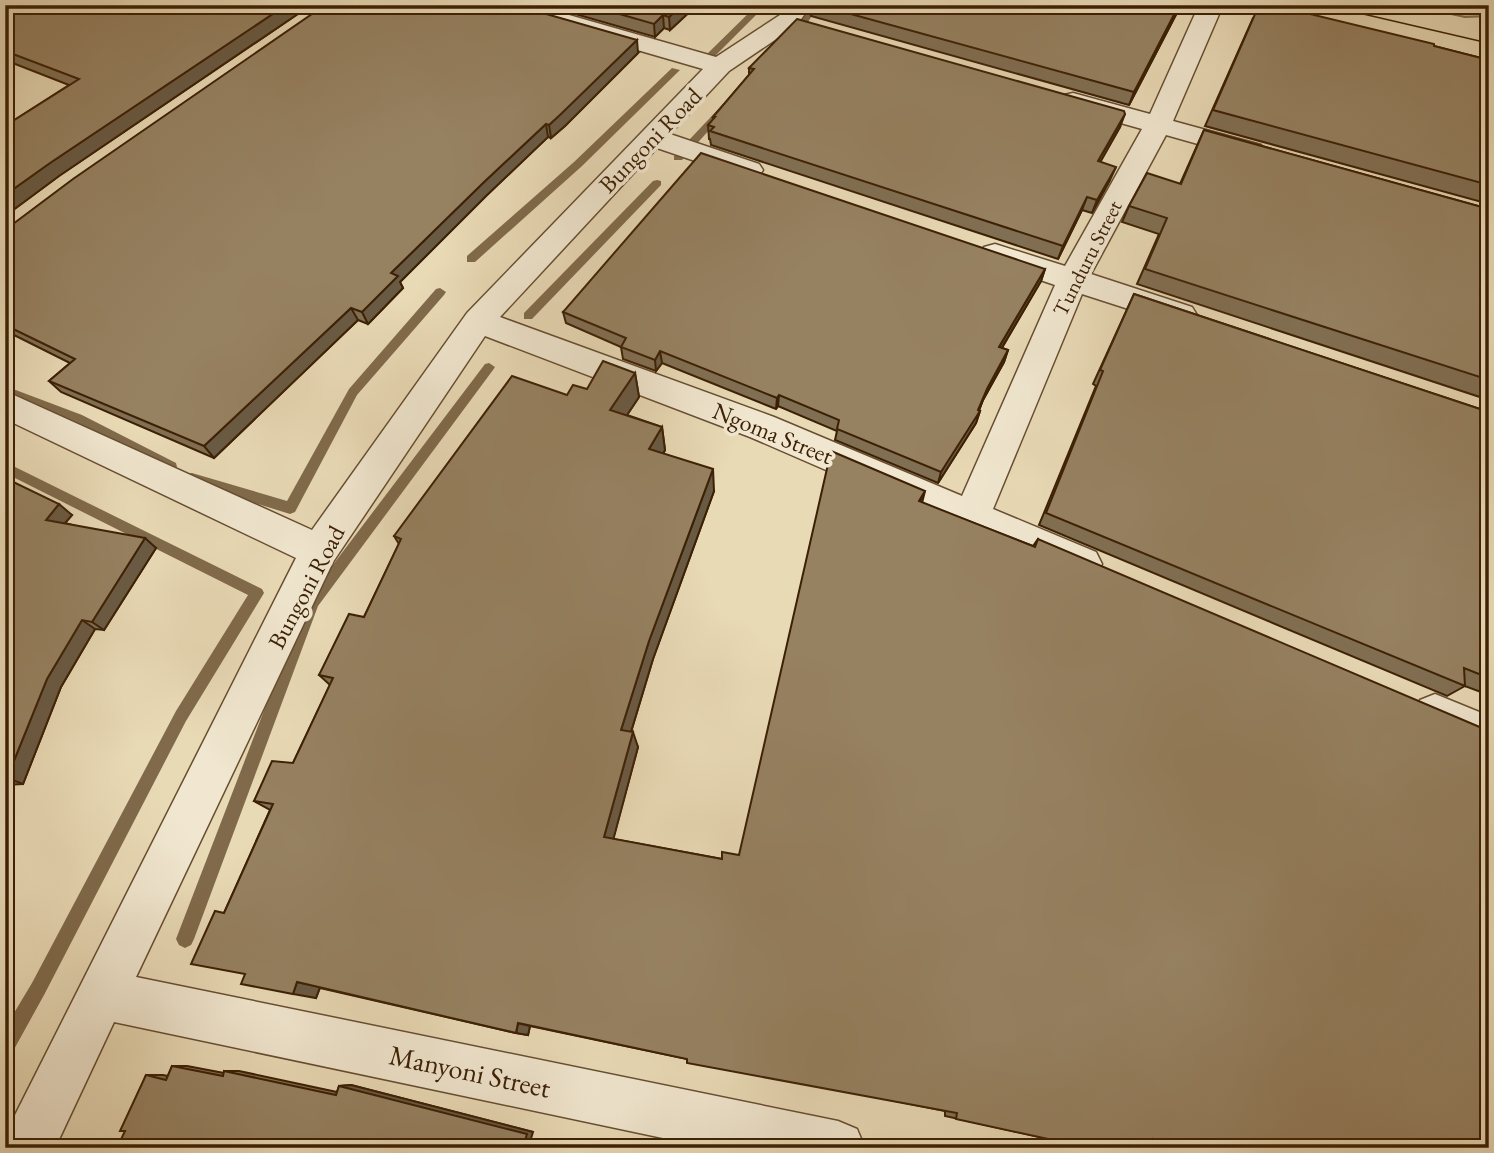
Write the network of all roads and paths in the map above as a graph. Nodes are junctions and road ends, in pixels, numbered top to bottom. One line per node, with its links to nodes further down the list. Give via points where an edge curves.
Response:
1 (507, 5): 7 (street)
2 (1211, 5): 9 (street, Tunduru Street)
3 (1290, 5): 6 (main road)
4 (794, 13): 5 (street); 7 (street, Bungoni Road)
5 (815, 27)
6 (1489, 52)
7 (720, 66): 10 (street, Bungoni Road)
8 (1053, 95): 9 (street)
9 (1158, 125): 11 (street); 14 (street, Tunduru Street)
10 (651, 137): 12 (street); 15 (street, Bungoni Road)
11 (1277, 158)
12 (776, 179)
13 (969, 245): 14 (street)
14 (1072, 279): 16 (street); 18 (street, Tunduru Street)
15 (478, 321): 18 (street, Ngoma Street, via 762,427); 19 (street, Bungoni Road)
16 (1215, 326)
17 (5, 404): 19 (street)
18 (972, 516): 20 (street, Ngoma Street)
19 (320, 551): 23 (street, Bungoni Road)
20 (1108, 575)
21 (1403, 701): 22 (street)
22 (1489, 737)
23 (102, 995): 24 (street, Bungoni Road); 25 (street, Manyoni Street)
24 (27, 1148)
25 (838, 1148)

